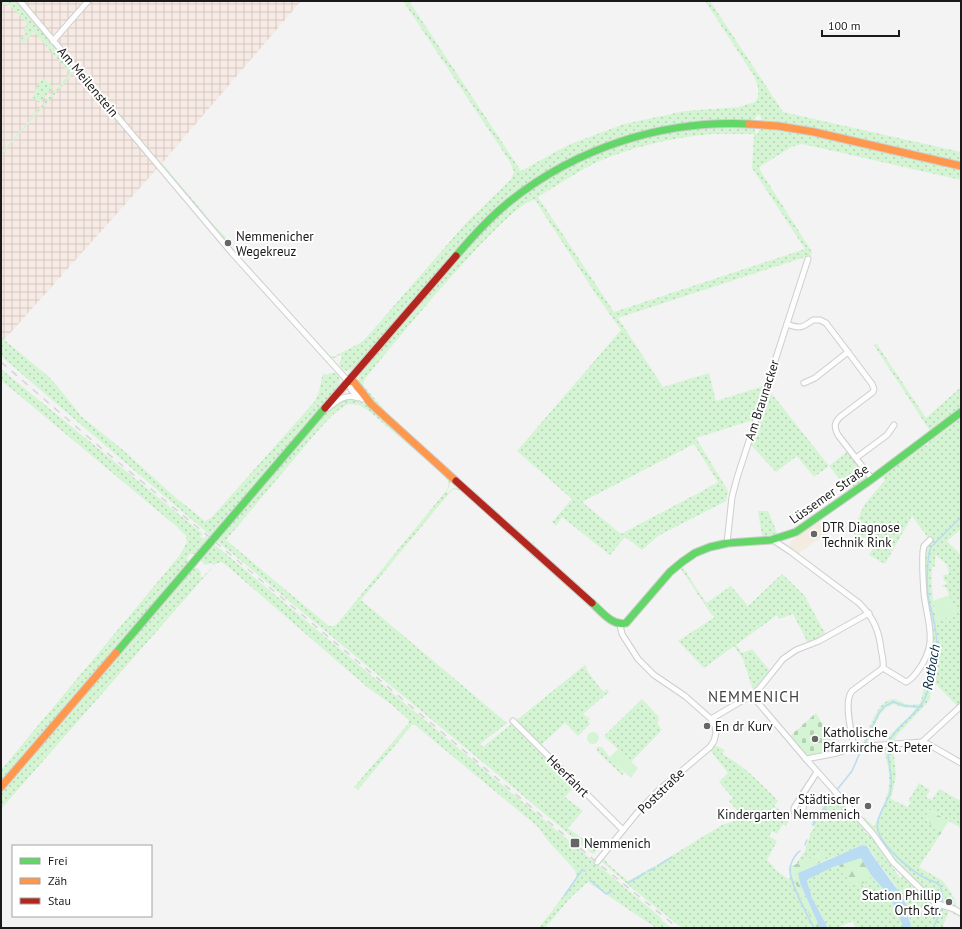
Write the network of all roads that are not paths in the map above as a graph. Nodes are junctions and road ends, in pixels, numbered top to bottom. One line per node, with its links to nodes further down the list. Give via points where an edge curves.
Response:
1 (20, 1): 3 (street, Am Meilenstein)
2 (88, 1): 3 (street)
3 (53, 41): 8 (street, Am Meilenstein, via 232,253)
4 (961, 166): 8 (street, via 823,134 758,124 690,125 649,132 618,141 560,167 503,208 452,260)
5 (808, 258): 6 (street, Am Braunacker)
6 (787, 324): 7 (street, via 799,328 813,320 822,320); 19 (street, Am Braunacker, via 737,478 732,497)
7 (848, 352): 9 (street, via 815,378); 15 (street, via 874,389 840,417 835,425 838,435)
8 (348, 381): 10 (street, Am Meilenstein, via 352,391); 11 (street, via 354,382); 13 (street)
9 (804, 383)
10 (362, 399): 11 (street); 13 (street, via 353,396 343,398)
11 (371, 404): 21 (street, via 611,620)
12 (961, 412): 16 (street, Lüssemer Straße)
13 (319, 415): 32 (street)
14 (894, 425): 15 (street, via 887,435)
15 (856, 458): 16 (street)
16 (872, 479): 17 (street, Lüssemer Straße, via 801,529)
17 (773, 540): 19 (street, Lüssemer Straße); 20 (street)
18 (930, 540): 22 (street, via 922,551 924,595 931,639 925,661 910,681 906,682)
19 (727, 543): 21 (street, Lüssemer Straße, via 702,550 678,564 628,622)
20 (869, 613): 22 (street, via 879,633); 23 (street, via 783,659 759,689)
21 (620, 625): 25 (street, via 622,634 638,659 654,675 685,696)
22 (883, 668): 28 (street, via 850,694 849,719)
23 (750, 696): 25 (street); 29 (street, via 757,700)
24 (961, 706): 27 (street)
25 (711, 719): 34 (street, Poststraße, via 716,731 711,745 658,791)
26 (513, 721): 34 (street, Heerfahrt)
27 (922, 742): 28 (street); 30 (street)
28 (854, 747): 29 (street)
29 (806, 760): 31 (street)
30 (961, 763)
31 (817, 772): 33 (street); 36 (street, via 872,834 893,862 938,904)
32 (1, 787)
33 (804, 792)
34 (623, 830): 35 (street, Poststraße)
35 (596, 862)
36 (961, 913)

